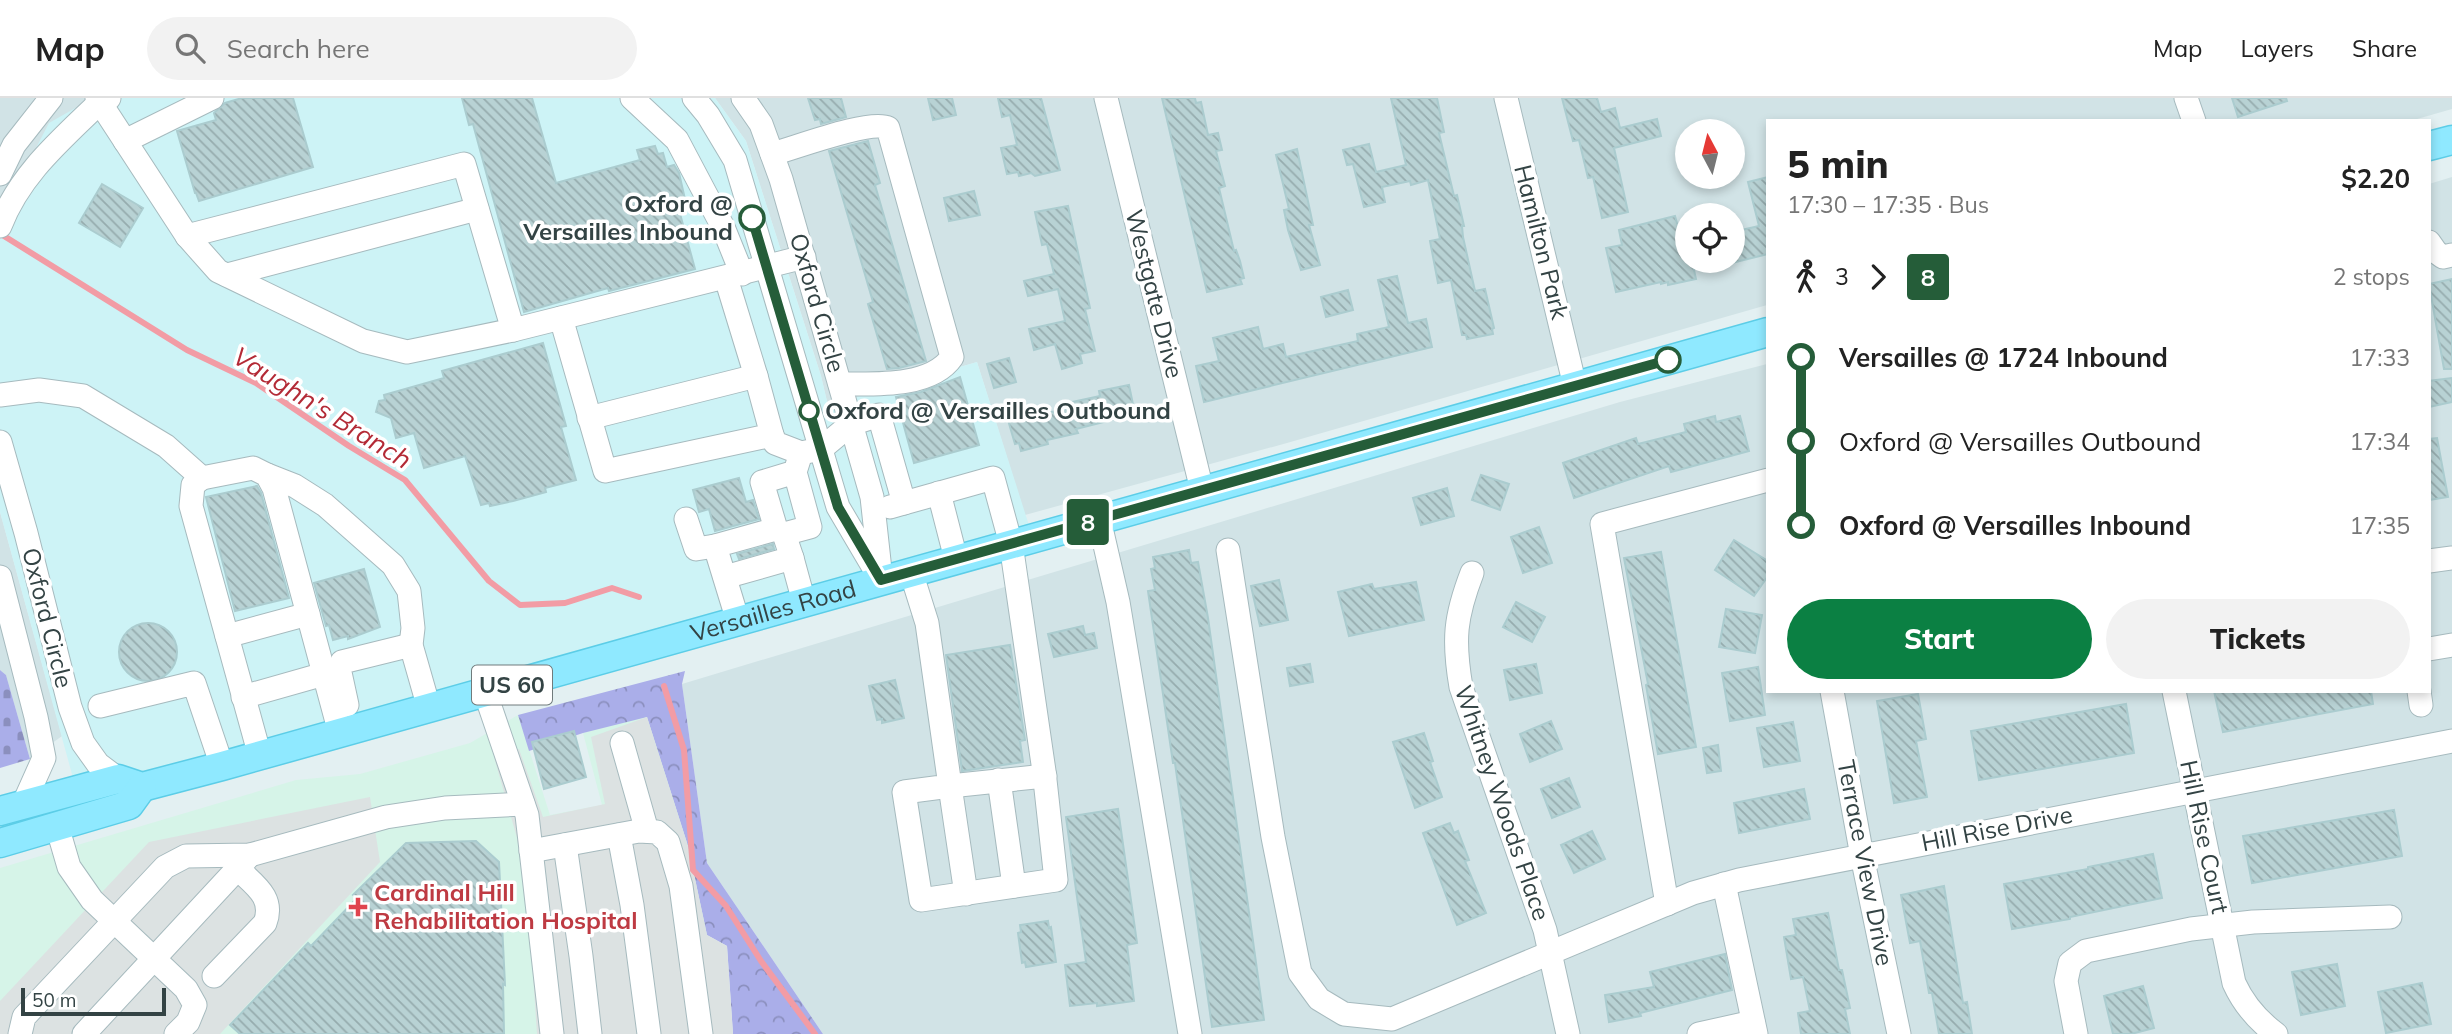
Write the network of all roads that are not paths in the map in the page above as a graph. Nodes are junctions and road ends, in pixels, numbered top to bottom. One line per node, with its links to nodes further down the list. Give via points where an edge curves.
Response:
1 (51, 98): 17 (street, via 14,145)
2 (212, 98): 14 (street)
3 (632, 98): 26 (street, via 677,140 723,227)
4 (694, 98): 24 (street, Oxford Circle, via 735,160)
5 (743, 98): 12 (street, Oxford Circle)
6 (754, 98): 12 (street)
7 (1106, 98): 42 (street, Westgate Drive)
8 (1506, 98): 32 (street, Hamilton Park)
9 (2186, 98): 11 (street)
10 (102, 99): 14 (street); 19 (street, via 32,169)
11 (2193, 119)
12 (761, 124): 16 (street, Oxford Circle)
13 (2452, 140): 15 (main road)
14 (125, 141): 20 (street)
15 (2431, 145)
16 (772, 154): 23 (street, Oxford Circle); 31 (street, via 860,128 888,128 951,357 932,373 902,383)
17 (0, 174)
18 (477, 209): 20 (street, via 464,164); 25 (street); 28 (street)
19 (0, 226)
20 (187, 236): 25 (street)
21 (2431, 245): 22 (street, via 2443,257)
22 (2452, 255)
23 (804, 257): 24 (street); 31 (street, Oxford Circle)
24 (767, 268): 26 (street); 38 (street, Oxford Circle)
25 (227, 275): 28 (street, via 363,341 407,352)
26 (734, 276): 27 (street); 30 (street)
27 (561, 318): 28 (street); 34 (street)
28 (513, 330)
29 (1766, 334): 32 (main road, Versailles Road / US 60)
30 (756, 376): 34 (street); 36 (street)
31 (840, 384): 35 (street, Oxford Circle)
32 (1575, 386): 42 (main road, Versailles Road / US 60)
33 (0, 395): 40 (street, via 40,390 83,396 166,446)
34 (589, 418): 36 (street, via 604,471)
35 (851, 424): 38 (street); 44 (street, via 879,415); 45 (street, Oxford Circle)
36 (772, 435): 38 (street, via 775,443)
37 (0, 442): 85 (street, Oxford Circle, via 69,707 83,743 98,764)
38 (806, 458): 48 (street, Oxford Circle); 49 (street); 50 (street, via 762,482)
39 (267, 475): 40 (street, via 253,468); 65 (street); 68 (street, via 325,505 393,565 409,591)
40 (202, 478): 67 (street, via 193,485 191,506)
41 (1766, 481): 101 (street, via 1602,524)
42 (1202, 490): 47 (main road, Versailles Road / US 60)
43 (939, 493): 44 (street); 51 (street, via 993,478); 56 (street)
44 (904, 503): 45 (street)
45 (874, 512): 62 (street, Oxford Circle)
46 (686, 519): 52 (street, via 696,549)
47 (1099, 519): 51 (main road, Versailles Road / US 60); 117 (street, via 1118,602)
48 (848, 524): 49 (street); 62 (street, Oxford Circle)
49 (810, 527): 50 (street)
50 (780, 531): 52 (street); 54 (street)
51 (1011, 544): 56 (main road, Versailles Road / US 60); 83 (street)
52 (715, 546): 61 (street)
53 (1228, 550): 108 (street, via 1273,837 1300,973 1319,999 1344,1014)
54 (792, 558): 61 (street); 64 (street)
55 (2452, 558): 57 (street)
56 (956, 559): 58 (main road, Versailles Road / US 60)
57 (2431, 561)
58 (911, 572): 62 (main road, Versailles Road / US 60); 86 (street, via 927,624)
59 (1472, 573): 105 (street, Whitney Woods Place, via 1456,624 1461,687)
60 (0, 577): 63 (street, Oxford Circle)
61 (724, 578): 66 (street)
62 (881, 580): 64 (main road, Versailles Road / US 60)
63 (3, 602): 89 (street, Oxford Circle, via 44,758)
64 (804, 602): 66 (main road, Versailles Road / US 60)
65 (308, 614): 67 (street); 71 (street)
66 (738, 621): 72 (main road, Versailles Road / US 60)
67 (226, 636): 75 (street)
68 (411, 645): 71 (street); 77 (street)
69 (2452, 645): 70 (street)
70 (2431, 649)
71 (333, 668): 75 (street); 78 (street)
72 (485, 692): 77 (main road, Versailles Road / US 60); 88 (street)
73 (1832, 693): 96 (street, Terrace View Drive)
74 (2174, 693): 87 (street, Hill Rise Court)
75 (243, 697): 81 (street)
76 (100, 706): 82 (street, via 194,683)
77 (429, 708): 78 (main road, Versailles Road / US 60)
78 (346, 731): 81 (main road, Versailles Road / US 60)
79 (2452, 741): 87 (street, Hill Rise Drive)
80 (622, 743): 91 (street)
81 (260, 756): 82 (main road, Versailles Road / US 60)
82 (222, 766): 85 (main road, Versailles Road / US 60)
83 (1045, 776): 84 (street); 99 (street, via 1056,880)
84 (999, 780): 86 (street); 99 (street)
85 (130, 783): 89 (main road, Versailles Road / US 60); 90 (main road, Versailles Road / US 60, via 129,805)
86 (950, 786): 100 (street); 100 (street, via 904,792 922,900)
87 (2194, 790): 96 (street, Hill Rise Drive); 104 (street, Hill Rise Court)
88 (523, 804): 95 (street); 97 (street, via 386,817)
89 (11, 808)
90 (57, 826): 93 (main road, Versailles Road / US 60); 103 (street, via 69,867)
91 (647, 831): 92 (street); 116 (street, via 657,832 667,842 681,886)
92 (619, 835): 94 (street); 115 (street)
93 (0, 843)
94 (565, 845): 95 (street); 114 (street)
95 (531, 851): 113 (street)
96 (1862, 856): 98 (street, Hill Rise Drive); 120 (street, Terrace View Drive)
97 (243, 862): 103 (street, via 186,856 165,867); 106 (street); 107 (street, via 266,898 269,912 265,923)
98 (1724, 884): 101 (street, Hill Rise Drive); 109 (street)
99 (1014, 886): 100 (street)
100 (966, 894)
101 (1667, 904): 105 (street, Hill Rise Drive)
102 (2390, 917): 104 (street)
103 (114, 921): 106 (street); 110 (street, via 24,1017)
104 (2221, 925): 121 (street, via 2086,951 2070,963 2066,981); 122 (street, Hill Rise Court, via 2242,1002)
105 (1552, 951): 108 (street, Hill Rise Drive); 118 (street, Whitney Woods Place)
106 (153, 958): 111 (street); 112 (street, via 186,989 195,1005)
107 (214, 976)
108 (1396, 1026)
109 (1755, 1028): 119 (street)
110 (20, 1034)
111 (84, 1034)
112 (176, 1034)
113 (552, 1034)
114 (590, 1034)
115 (649, 1034)
116 (701, 1034)
117 (1190, 1034)
118 (1568, 1034)
119 (1699, 1034)
120 (1899, 1034)
121 (2076, 1034)
122 (2276, 1034)

